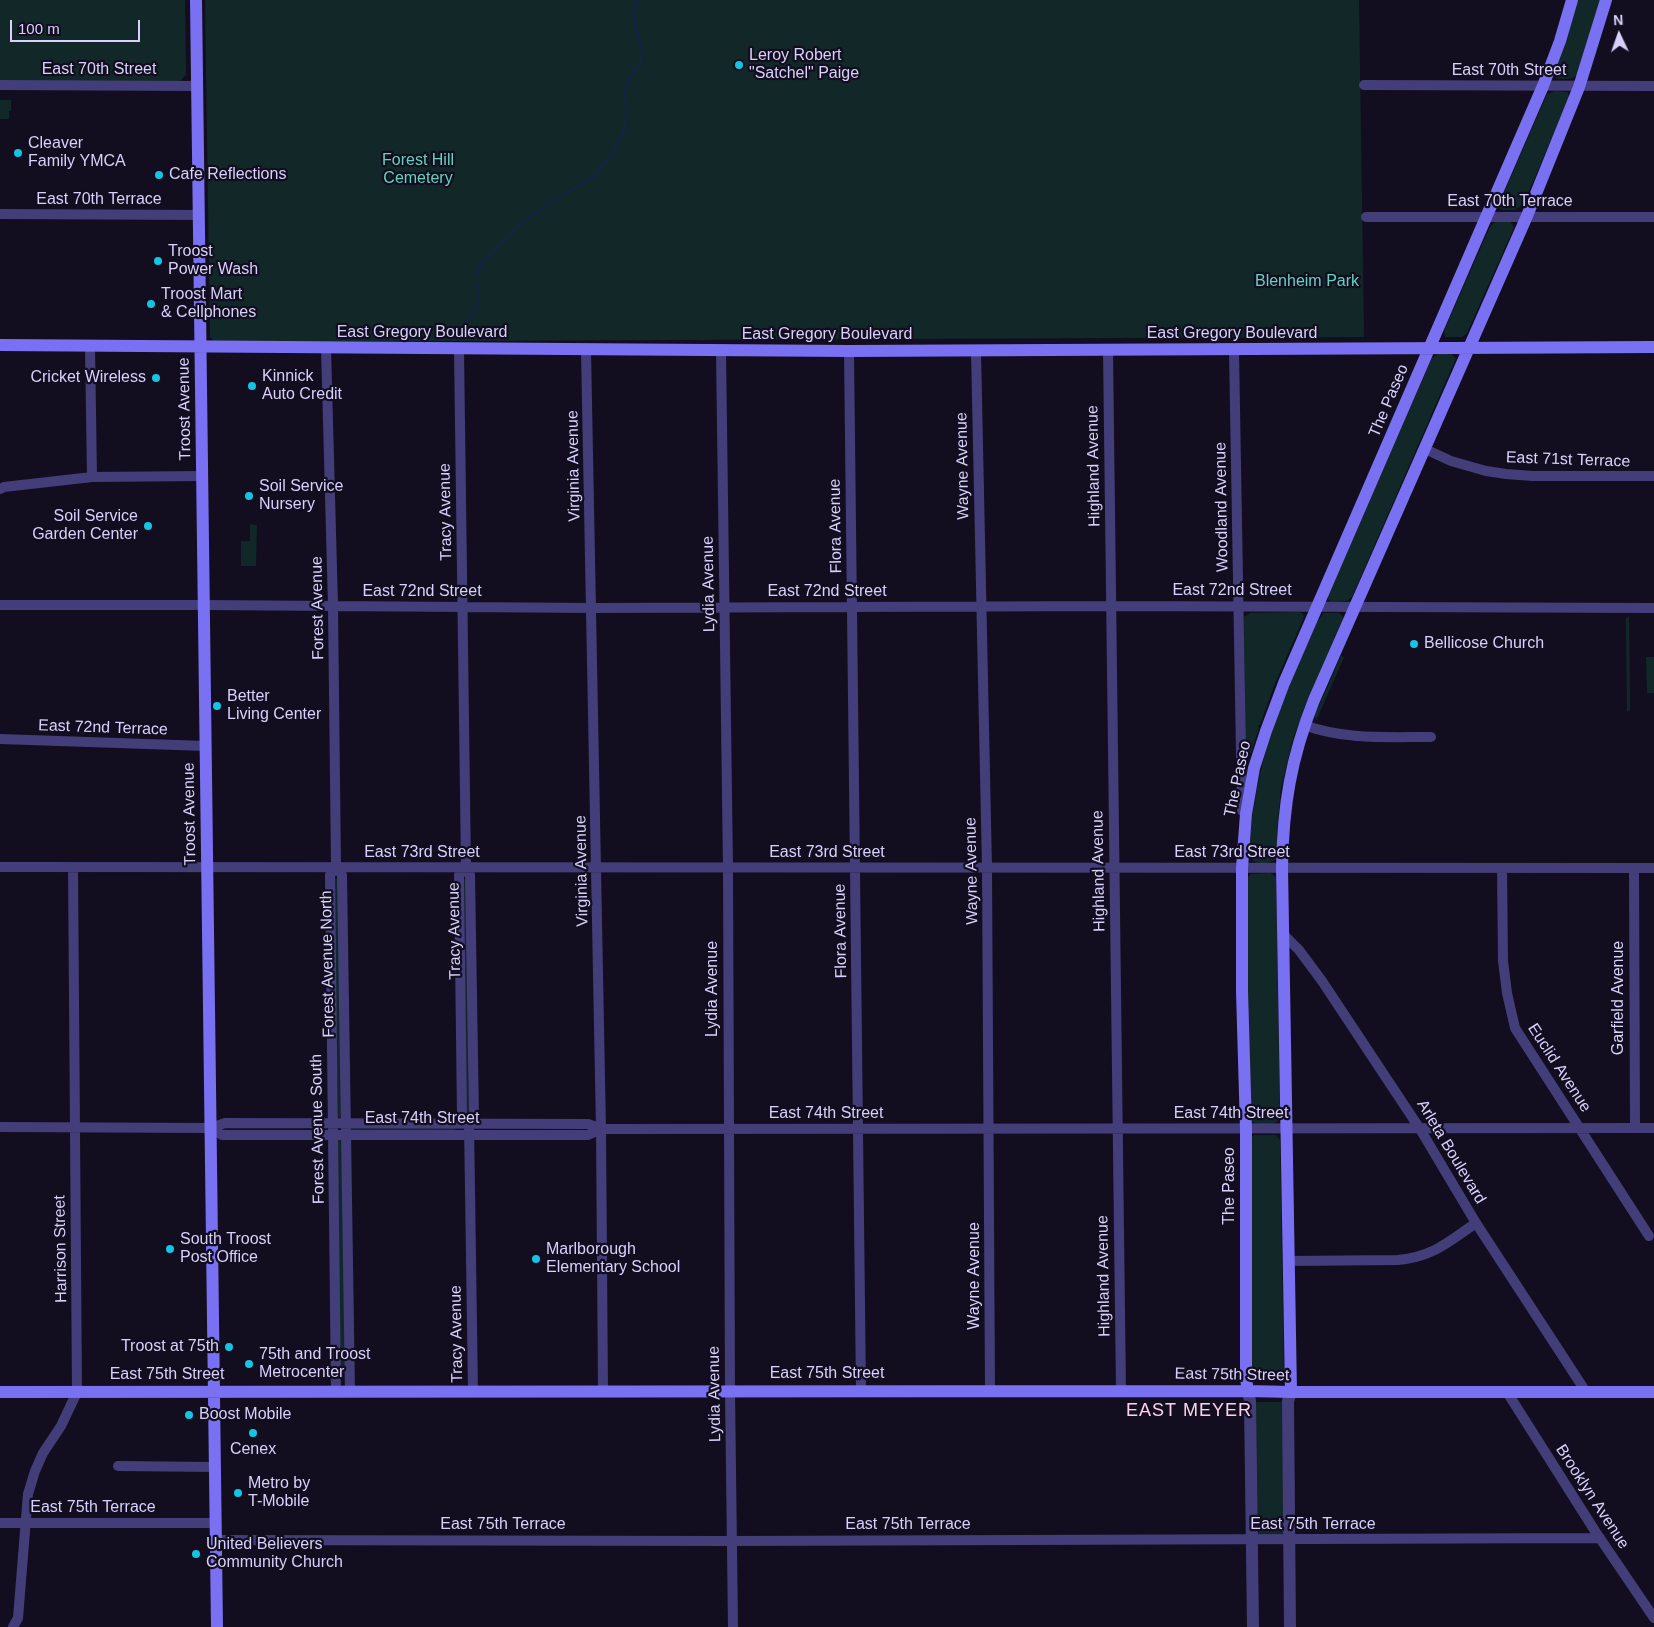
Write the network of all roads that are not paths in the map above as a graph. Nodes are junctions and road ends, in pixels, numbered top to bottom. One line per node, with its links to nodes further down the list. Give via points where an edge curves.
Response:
1 (196, 0): 6 (main road, Troost Avenue)
2 (1572, 0): 7 (main road, The Paseo)
3 (1606, 0): 9 (main road)
4 (0, 85): 6 (street, East 70th Street)
5 (1364, 85): 7 (street, East 70th Street)
6 (197, 86): 11 (main road, Troost Avenue)
7 (1543, 86): 9 (street, East 70th Street); 15 (main road, The Paseo)
8 (1654, 86): 9 (street, East 70th Street)
9 (1579, 87): 12 (main road)
10 (0, 214): 11 (street, East 70th Terrace)
11 (199, 215): 18 (main road, Troost Avenue)
12 (1527, 216): 13 (street, East 70th Terrace); 15 (street, East 70th Terrace); 21 (main road)
13 (1654, 216)
14 (1366, 217): 15 (street, East 70th Terrace)
15 (1488, 217): 20 (main road, The Paseo)
16 (0, 345): 17 (main road, East Gregory Boulevard)
17 (90, 346): 18 (main road, East Gregory Boulevard); 33 (street)
18 (200, 347): 19 (main road, East Gregory Boulevard); 31 (main road, Troost Avenue)
19 (326, 348): 23 (main road, East Gregory Boulevard); 37 (street, Forest Avenue)
20 (1430, 348): 21 (main road, East Gregory Boulevard); 26 (main road, East Gregory Boulevard); 42 (main road, The Paseo)
21 (1470, 348): 22 (main road, East Gregory Boulevard); 30 (main road)
22 (1654, 348)
23 (459, 349): 24 (main road, East Gregory Boulevard); 41 (street, Tracy Avenue)
24 (586, 350): 27 (main road, East Gregory Boulevard); 44 (street, Virginia Avenue)
25 (1108, 350): 26 (main road, East Gregory Boulevard); 28 (main road, East Gregory Boulevard); 39 (street, Highland Avenue)
26 (1234, 350): 40 (street, Woodland Avenue)
27 (721, 351): 29 (main road, East Gregory Boulevard); 45 (street, Lydia Avenue)
28 (976, 351): 29 (main road, East Gregory Boulevard); 38 (street, Wayne Avenue)
29 (849, 352): 46 (street, Flora Avenue)
30 (1425, 449): 32 (street, East 71st Terrace, via 1451,461 1506,474); 43 (main road)
31 (202, 476): 33 (street); 35 (main road, Troost Avenue)
32 (1654, 476)
33 (92, 477): 34 (street)
34 (1, 487)
35 (204, 605): 36 (street, East 72nd Street); 37 (street, East 72nd Street); 51 (main road, Troost Avenue)
36 (0, 606)
37 (333, 606): 41 (street, East 72nd Street); 56 (street, Forest Avenue)
38 (981, 606): 39 (street, East 72nd Street); 46 (street, East 72nd Street); 61 (street, Wayne Avenue)
39 (1111, 606): 40 (street, East 72nd Street); 62 (street, Highland Avenue)
40 (1239, 606): 42 (street, East 72nd Street); 52 (street, Woodland Avenue)
41 (462, 607): 44 (street, East 72nd Street); 57 (street, Tracy Avenue)
42 (1317, 607): 43 (street, East 72nd Street); 52 (main road, The Paseo, via 1254,768)
43 (1355, 607): 47 (street, East 72nd Street); 48 (main road)
44 (592, 608): 45 (street, East 72nd Street); 58 (street, Virginia Avenue)
45 (725, 608): 46 (street, East 72nd Street); 59 (street, Lydia Avenue)
46 (852, 608): 60 (street, Flora Avenue)
47 (1654, 608)
48 (1304, 725): 49 (street, via 1339,735); 64 (main road, via 1288,784)
49 (1430, 737)
50 (0, 739): 51 (street, East 72nd Terrace)
51 (206, 746): 55 (main road, Troost Avenue)
52 (1243, 844): 63 (main road, The Paseo)
53 (0, 868): 54 (street, East 73rd Street)
54 (73, 868): 55 (street, East 73rd Street); 76 (street, Harrison Street)
55 (207, 868): 56 (street, East 73rd Street); 72 (main road, Troost Avenue)
56 (336, 868): 57 (street, East 73rd Street); 70 (street, Forest Avenue South, via 330,875); 77 (street, Forest Avenue North, via 342,875)
57 (466, 868): 58 (street, East 73rd Street); 69 (street, Tracy Avenue, via 470,875 474,1117)
58 (597, 868): 59 (street, East 73rd Street); 78 (street, Virginia Avenue)
59 (728, 868): 60 (street, East 73rd Street); 79 (street, Lydia Avenue)
60 (855, 868): 61 (street, East 73rd Street); 80 (street, Flora Avenue)
61 (987, 868): 62 (street, East 73rd Street); 83 (street, Wayne Avenue)
62 (1114, 868): 63 (street, East 73rd Street); 84 (street, Highland Avenue)
63 (1242, 868): 64 (street, East 73rd Street); 85 (main road, The Paseo)
64 (1282, 868): 65 (street, East 73rd Street); 68 (main road)
65 (1502, 868): 66 (street, East 73rd Street); 73 (street, Euclid Avenue, via 1503,961 1515,1028)
66 (1634, 868): 67 (street, East 73rd Street); 74 (street, Garfield Avenue)
67 (1654, 868)
68 (1283, 934): 81 (main road); 82 (street, Arleta Boulevard, via 1322,981)
69 (469, 1123): 77 (street); 78 (street, via 588,1124); 86 (street, Tracy Avenue)
70 (333, 1124): 72 (street, via 225,1123); 77 (street); 87 (street, Forest Avenue South)
71 (0, 1128): 76 (street, East 74th Street)
72 (211, 1128): 76 (street, East 74th Street); 87 (street, East 74th Street, via 222,1134); 93 (main road, Troost Avenue)
73 (1580, 1128): 74 (street, East 74th Street); 82 (street, East 74th Street); 89 (street, Euclid Avenue)
74 (1635, 1128): 75 (street, East 74th Street)
75 (1654, 1128)
76 (75, 1129): 99 (street, Harrison Street)
77 (346, 1129): 86 (street, East 74th Street); 87 (street, East 74th Street); 101 (street, Forest Avenue North)
78 (601, 1129): 79 (street, East 74th Street); 86 (street, East 74th Street, via 588,1135); 94 (street, Virginia Avenue)
79 (729, 1129): 80 (street, East 74th Street); 91 (street, Lydia Avenue)
80 (858, 1129): 83 (street, East 74th Street); 92 (street, Flora Avenue)
81 (1286, 1129): 82 (street, East 74th Street); 85 (street, East 74th Street); 90 (main road)
82 (1420, 1129): 88 (street, Arleta Boulevard)
83 (989, 1130): 84 (street, East 74th Street); 95 (street, Wayne Avenue)
84 (1117, 1130): 85 (street, East 74th Street); 96 (street, Highland Avenue)
85 (1246, 1130): 97 (main road, The Paseo)
86 (469, 1134): 102 (street, Tracy Avenue)
87 (333, 1135): 100 (street, Forest Avenue South)
88 (1476, 1223): 90 (street, via 1434,1251 1415,1259); 105 (street, Arleta Boulevard)
89 (1649, 1236)
90 (1289, 1261): 103 (main road)
91 (730, 1390): 92 (main road, East 75th Street); 94 (main road, East 75th Street); 116 (street, Lydia Avenue)
92 (861, 1390): 95 (main road, East 75th Street)
93 (214, 1391): 99 (main road, East 75th Street); 100 (main road, East 75th Street); 108 (main road, Troost Avenue)
94 (603, 1391): 102 (main road, East 75th Street)
95 (990, 1391): 96 (main road, East 75th Street)
96 (1120, 1391): 97 (main road, East 75th Street)
97 (1248, 1391): 103 (main road, East 75th Street); 114 (street, The Paseo)
98 (0, 1392): 99 (main road, East 75th Street)
99 (77, 1392): 111 (street, Harrison Street, via 35,1471 28,1494)
100 (336, 1392): 101 (main road, East 75th Street)
101 (350, 1392): 102 (main road, East 75th Street)
102 (473, 1392)
103 (1291, 1392): 104 (main road, East 75th Street); 115 (street, via 1288,1401)
104 (1507, 1392): 105 (main road, East 75th Street); 112 (street, Brooklyn Avenue)
105 (1586, 1392): 106 (main road, East 75th Street)
106 (1654, 1392)
107 (118, 1466): 108 (street)
108 (214, 1467): 110 (main road, Troost Avenue)
109 (0, 1523): 111 (street, East 75th Terrace)
110 (216, 1523): 111 (street, East 75th Terrace); 113 (main road, Troost Avenue)
111 (26, 1524): 118 (street, Harrison Street)
112 (1600, 1538): 115 (street, East 75th Terrace); 117 (street, Brooklyn Avenue)
113 (216, 1540): 116 (street, East 75th Terrace); 119 (main road, Troost Avenue)
114 (1251, 1540): 115 (street, East 75th Terrace); 116 (street, East 75th Terrace); 121 (street, The Paseo)
115 (1290, 1540): 122 (street)
116 (732, 1541): 120 (street, Lydia Avenue)
117 (1654, 1618)
118 (16, 1624)
119 (217, 1627)
120 (733, 1627)
121 (1253, 1627)
122 (1290, 1627)

